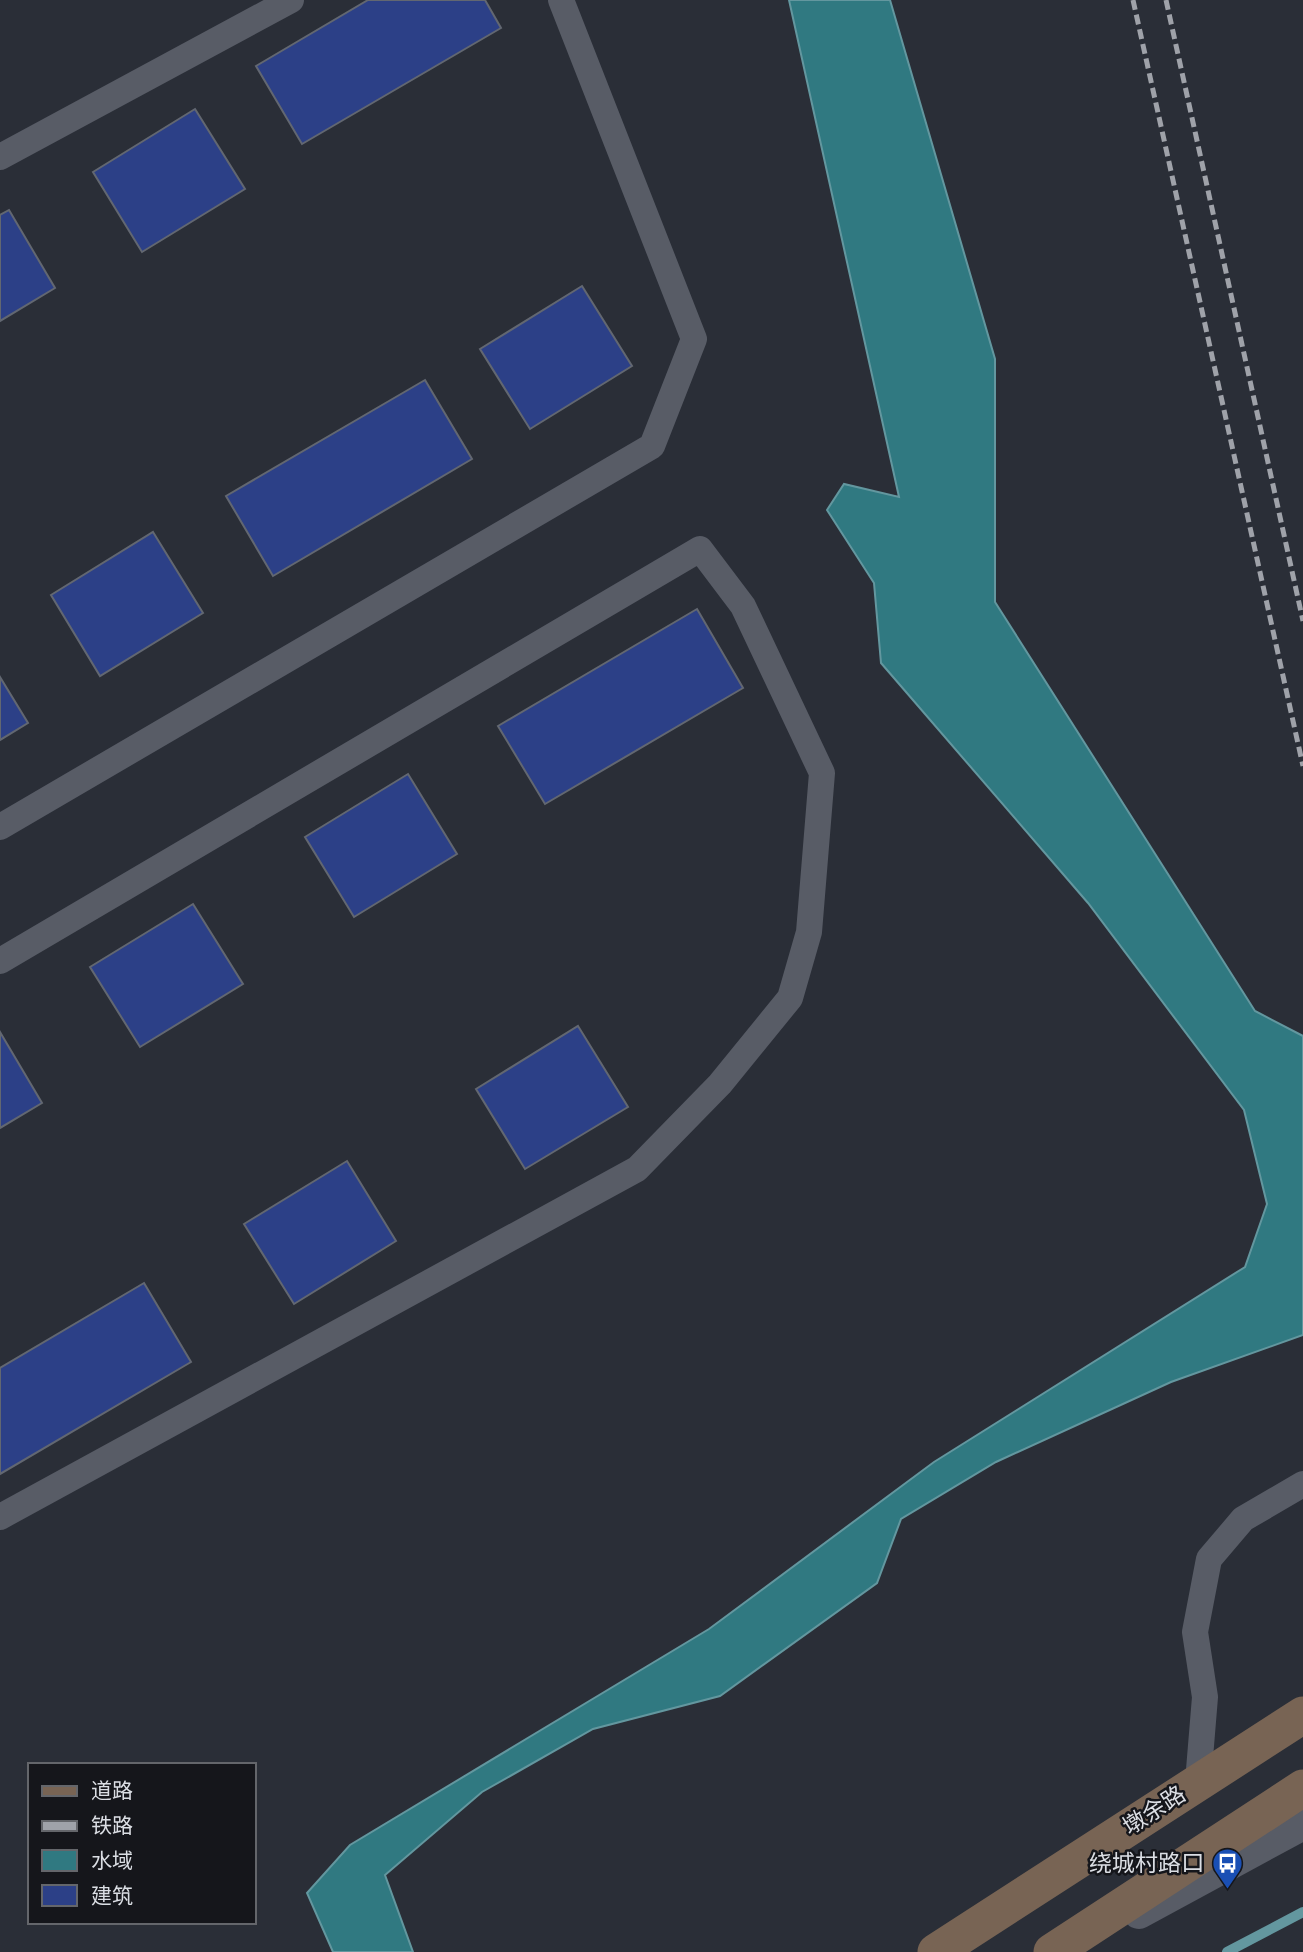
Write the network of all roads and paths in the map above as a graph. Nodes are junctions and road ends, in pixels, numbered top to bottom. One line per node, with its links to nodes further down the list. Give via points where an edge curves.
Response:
1 (291, 0): 3 (street)
2 (561, 0): 4 (street, via 694,339 652,446)
3 (0, 157)
4 (0, 828)
5 (0, 961): 7 (street, via 700,549 743,606 822,773 809,932 790,998 720,1084 637,1168)
6 (1303, 1484): 9 (street, via 1243,1519 1209,1559 1195,1632 1205,1697)
7 (0, 1517)
8 (1303, 1715): 9 (main road, 墩余路)
9 (1198, 1782): 12 (main road, 墩余路)
10 (1303, 1788): 13 (main road)
11 (1303, 1824): 14 (street)
12 (936, 1952)
13 (1052, 1952)
14 (1067, 1952)

